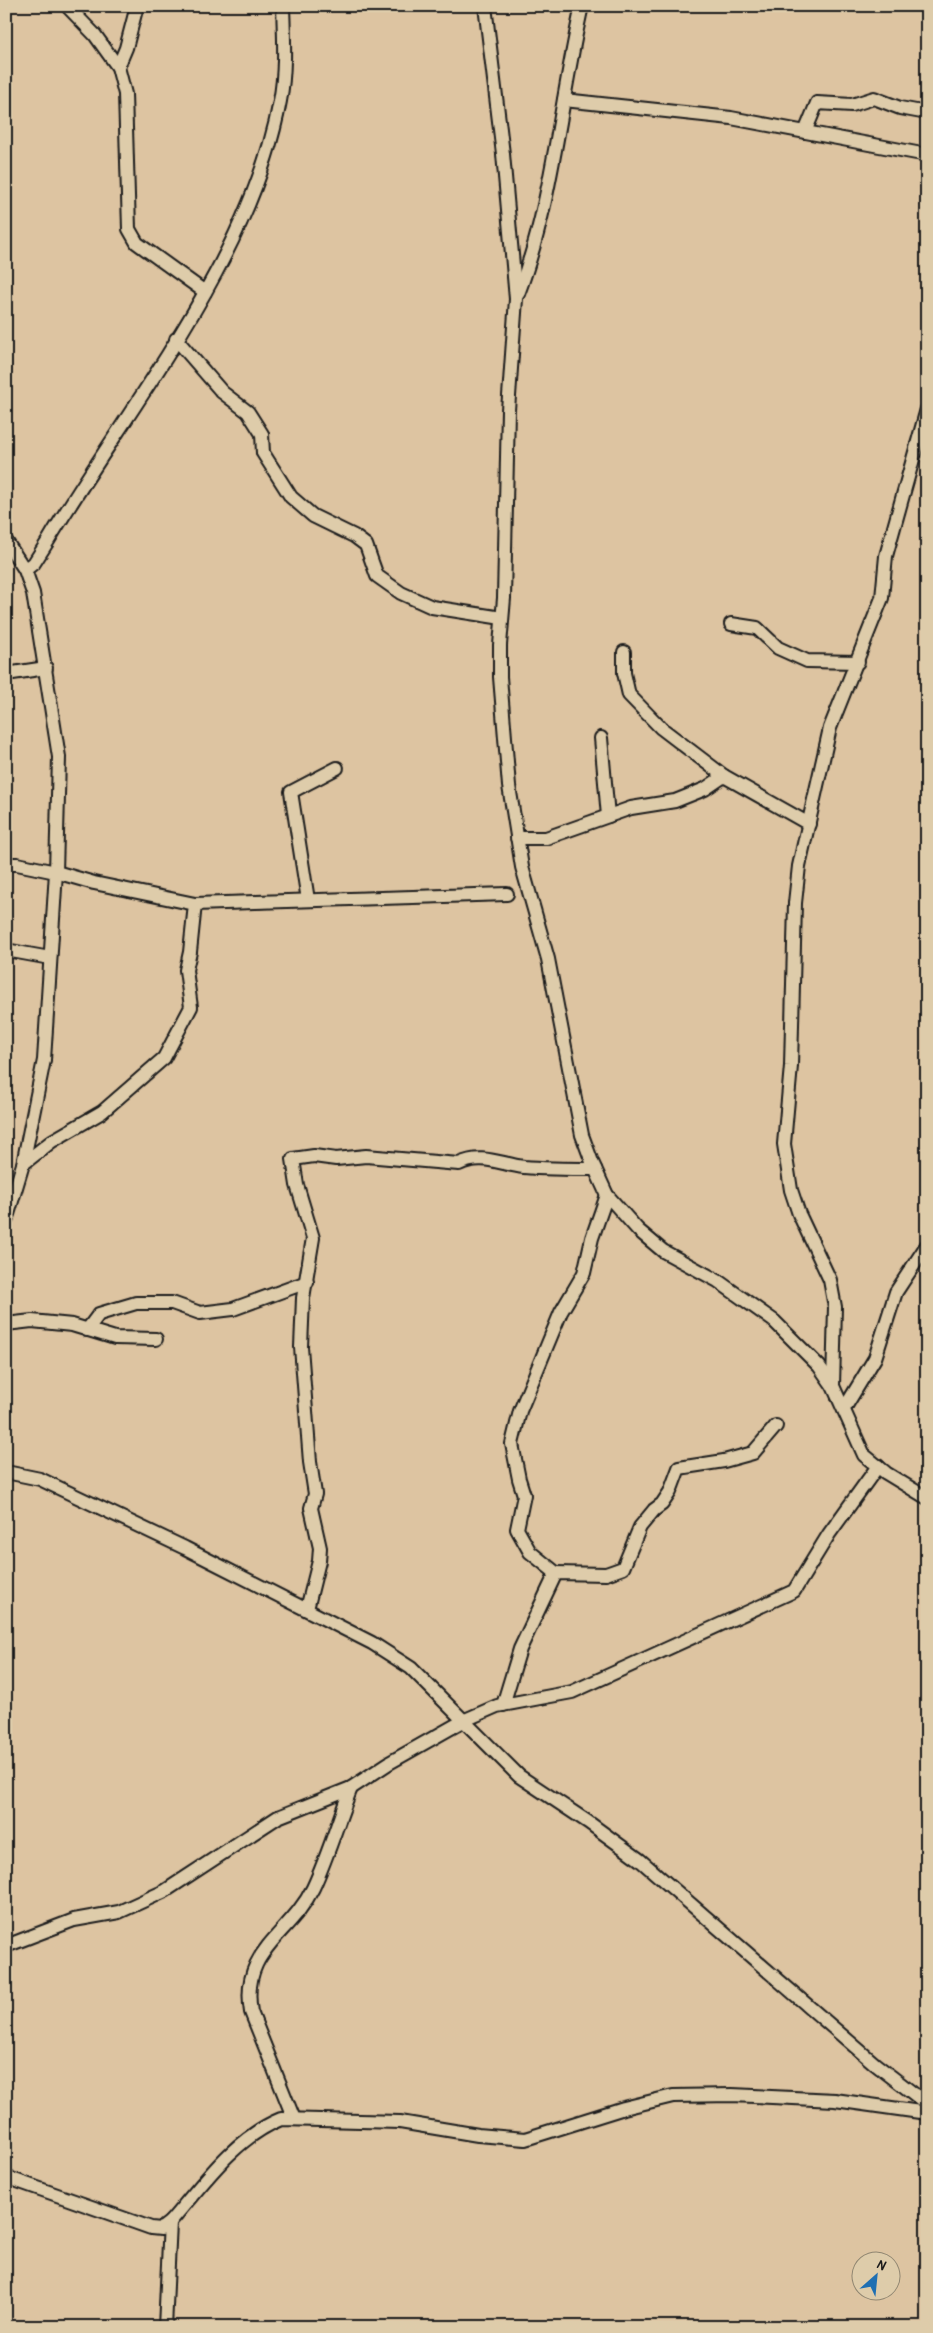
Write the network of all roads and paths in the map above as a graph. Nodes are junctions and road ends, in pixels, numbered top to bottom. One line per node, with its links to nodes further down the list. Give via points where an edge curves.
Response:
1 (67, 6): 6 (street, via 95,35)
2 (137, 6): 6 (street)
3 (284, 6): 11 (street, via 285,50 280,101 258,180)
4 (485, 6): 12 (street)
5 (582, 6): 7 (street)
6 (118, 67): 11 (street, via 125,94 129,229 137,244)
7 (564, 100): 9 (street, via 731,118); 12 (street, via 534,242)
8 (927, 113): 9 (street, via 900,108 874,98 852,105 817,103)
9 (805, 132): 10 (street)
10 (927, 155)
11 (205, 292): 13 (street)
12 (516, 299): 17 (street, via 508,410)
13 (176, 339): 16 (street, via 34,563); 17 (street, via 222,392 248,412 262,434 263,453 291,497 313,516 366,545 377,576 432,607)
14 (927, 409): 20 (street, via 886,556 882,598)
15 (6, 541): 16 (street)
16 (25, 570): 21 (street, via 34,594)
17 (502, 618): 28 (street, via 500,677)
18 (731, 624): 20 (street, via 757,628 778,648 807,661)
19 (624, 652): 25 (street, via 629,695 660,728)
20 (858, 662): 27 (street, via 830,728)
21 (46, 668): 22 (street); 30 (street, via 59,757)
22 (6, 674)
23 (601, 738): 26 (street)
24 (337, 768): 32 (street, via 291,792)
25 (724, 776): 26 (street, via 675,802 632,808); 27 (street)
26 (608, 816): 28 (street, via 546,838)
27 (809, 824): 45 (street, via 799,866 795,903 791,1066 784,1144 791,1190 799,1214 830,1280 835,1307)
28 (517, 838): 37 (street, via 522,868 548,959 582,1135)
29 (6, 864): 30 (street)
30 (56, 872): 33 (street); 35 (street)
31 (507, 894): 32 (street)
32 (308, 900): 33 (street)
33 (195, 904): 36 (street, via 186,970 191,1007 164,1058 102,1112)
34 (6, 950): 35 (street)
35 (50, 958): 36 (street, via 44,1060)
36 (23, 1164): 39 (street)
37 (595, 1169): 38 (street); 41 (street, via 523,1167 485,1158 459,1164 366,1156 293,1159 297,1185 313,1238)
38 (607, 1195): 45 (street, via 638,1230 663,1251 718,1281 774,1321 819,1366); 51 (street, via 584,1272 561,1312 520,1411 512,1444 524,1495 518,1529 530,1552)
39 (6, 1221)
40 (927, 1245): 46 (street, via 896,1292 875,1358)
41 (307, 1282): 43 (street, via 233,1309 200,1314 172,1303 136,1303 99,1314); 52 (street, via 303,1298 301,1347 315,1494 312,1508 320,1561)
42 (6, 1324): 43 (street, via 32,1321 72,1325)
43 (87, 1330): 44 (street, via 115,1338)
44 (156, 1339)
45 (833, 1386): 46 (street)
46 (844, 1408): 48 (street, via 864,1455)
47 (776, 1426): 51 (street, via 753,1453 724,1462 679,1468 666,1498 640,1527 623,1568 606,1574)
48 (878, 1466): 50 (street); 53 (street, via 829,1534 794,1591 572,1692)
49 (6, 1472): 52 (street, via 40,1479)
50 (927, 1498)
51 (556, 1573): 53 (street, via 520,1649)
52 (307, 1609): 54 (street, via 372,1643 411,1668)
53 (503, 1705): 54 (street)
54 (465, 1720): 55 (street); 57 (street, via 519,1776 640,1860 875,2064)
55 (351, 1788): 56 (street, via 278,1817 150,1898 119,1912 74,1920); 59 (street, via 313,1888 296,1916 269,1942 259,1957 248,1995 251,2012)
56 (6, 1946)
57 (927, 2104)
58 (927, 2113): 59 (street, via 836,2100 673,2096 525,2139 400,2122)
59 (294, 2119): 61 (street, via 281,2119 264,2126 244,2140)
60 (6, 2177): 61 (street, via 151,2228 161,2229)
61 (170, 2222): 62 (street)
62 (166, 2327)

